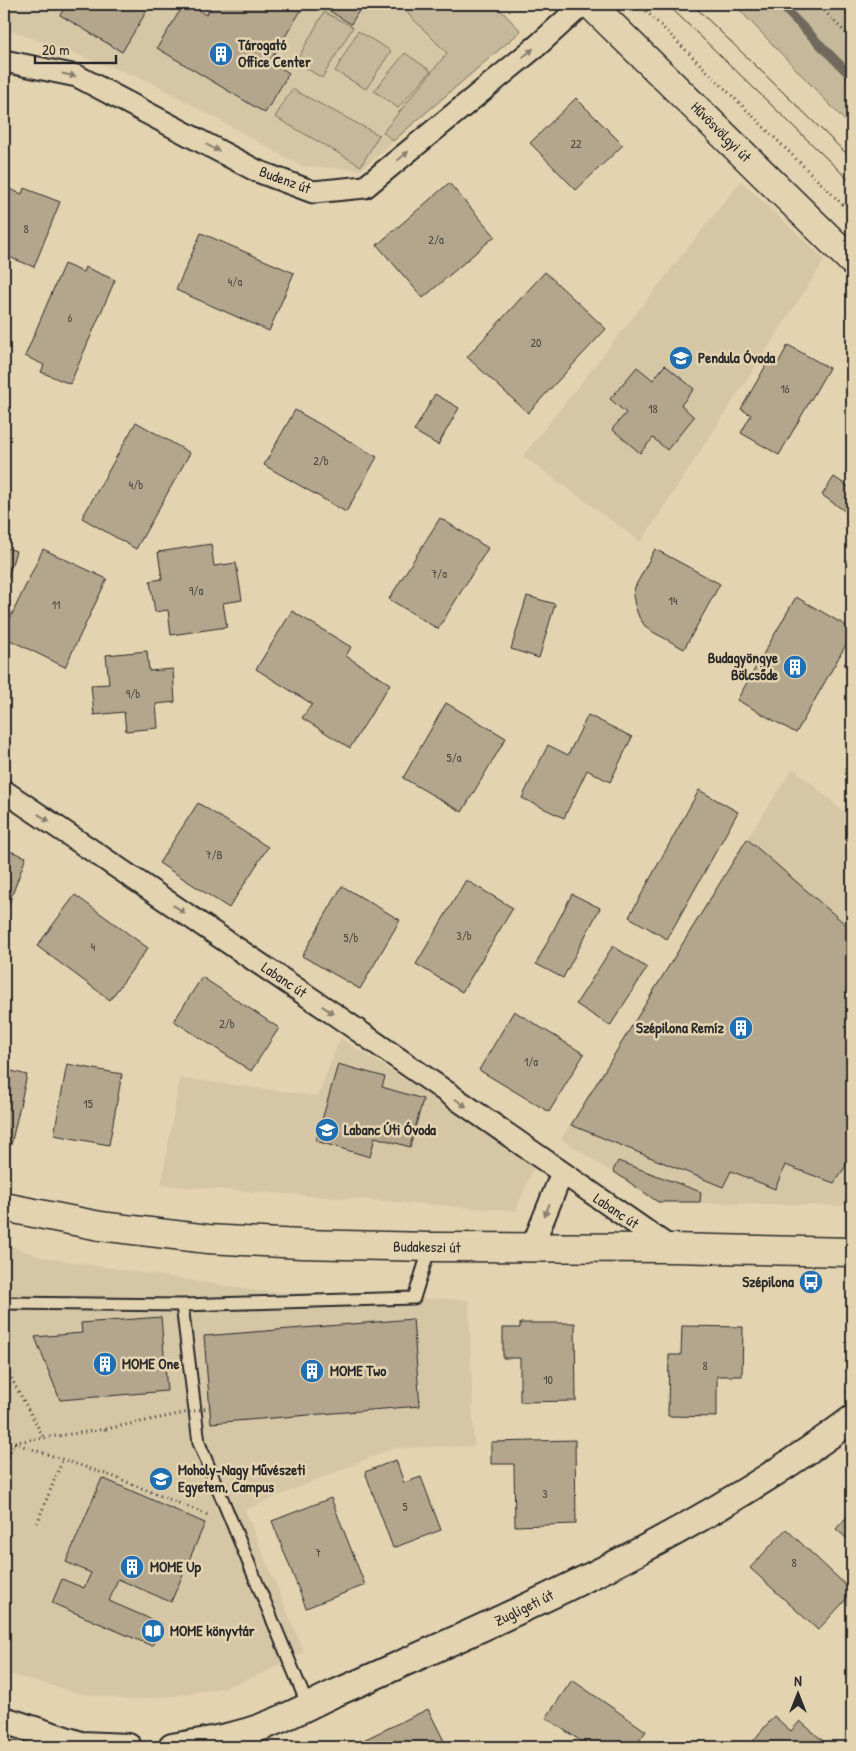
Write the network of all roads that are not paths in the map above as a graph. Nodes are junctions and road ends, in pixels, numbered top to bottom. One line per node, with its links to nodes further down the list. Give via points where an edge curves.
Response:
1 (583, 4): 3 (street, Budenz út, one-way to 1, via 77,76 257,171 313,192 366,187)
2 (590, 4): 4 (main road, Hűvösvölgyi út)
3 (4, 61)
4 (852, 261)
5 (4, 791): 6 (street, Labanc út, one-way to 6)
6 (562, 1173): 9 (street, one-way to 9); 10 (street, Labanc út)
7 (4, 1207): 8 (main road, Budakeszi út, via 100,1226 208,1239)
8 (430, 1247): 9 (main road, Budakeszi út); 13 (lane, via 414,1298)
9 (532, 1247): 10 (main road, Budakeszi út)
10 (671, 1248): 11 (main road, Budakeszi út)
11 (852, 1252)
12 (4, 1303): 13 (lane)
13 (182, 1305): 15 (lane, via 199,1443)
14 (852, 1419): 15 (street, Zugligeti út, via 814,1448 678,1531 506,1618)
15 (308, 1706): 19 (street, Zugligeti út, via 267,1725 206,1742)
16 (4, 1720): 17 (street)
17 (81, 1746): 18 (street)
18 (128, 1747)
19 (172, 1747)

